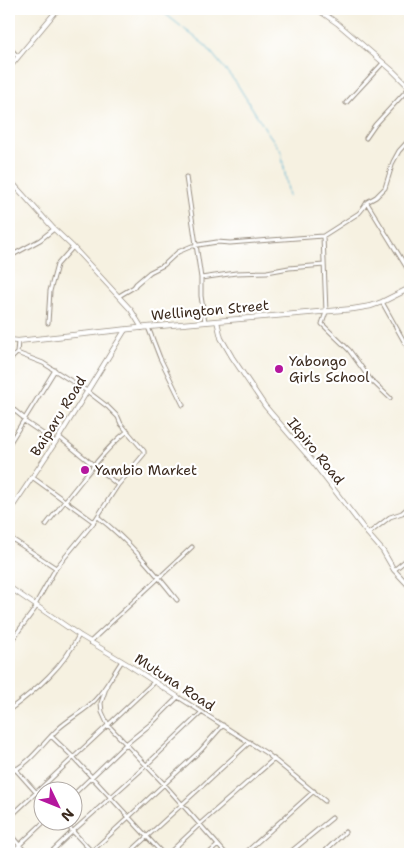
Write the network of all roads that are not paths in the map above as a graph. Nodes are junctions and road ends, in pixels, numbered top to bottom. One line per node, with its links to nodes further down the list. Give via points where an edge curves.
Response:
1 (58, 9): 4 (street)
2 (316, 9): 5 (street)
3 (9, 47): 4 (street)
4 (18, 57): 6 (street)
5 (383, 63): 7 (street); 8 (street)
6 (9, 68)
7 (410, 88): 9 (street)
8 (346, 103)
9 (366, 138)
10 (410, 139): 13 (street, via 398,151 385,188)
11 (186, 177): 16 (street)
12 (9, 179): 14 (street)
13 (367, 202): 15 (street, via 358,213); 20 (street)
14 (54, 229): 17 (street); 18 (street)
15 (322, 236): 16 (street); 19 (street)
16 (197, 246): 21 (street); 23 (street, via 178,252)
17 (73, 248): 23 (street); 27 (street, via 57,266 50,291)
18 (9, 257)
19 (324, 265): 21 (street); 25 (street)
20 (410, 273)
21 (201, 278): 28 (street)
22 (410, 288): 24 (main road, Wellington Street)
23 (118, 296): 30 (street)
24 (382, 302): 25 (main road, Wellington Street); 35 (street)
25 (326, 312): 26 (main road, Wellington Street); 39 (street, via 322,324)
26 (217, 321): 28 (main road, Wellington Street); 56 (street, Ikpiro Road, via 221,338 265,406 310,457)
27 (48, 322)
28 (205, 322): 29 (main road, Wellington Street)
29 (148, 327): 30 (main road, Wellington Street); 40 (street)
30 (142, 328): 31 (main road, Wellington Street)
31 (125, 330): 33 (main road, Wellington Street); 38 (street, Baiparu Road)
32 (9, 340): 33 (main road, Wellington Street)
33 (18, 341): 34 (street)
34 (16, 352): 36 (street); 37 (street)
35 (410, 352)
36 (9, 361)
37 (55, 370): 38 (street); 42 (street)
38 (87, 391): 43 (street, via 108,407); 44 (street, Baiparu Road)
39 (390, 398)
40 (183, 405)
41 (9, 406): 42 (street)
42 (25, 420): 45 (street); 46 (street)
43 (128, 431): 47 (street); 49 (street, via 144,454)
44 (59, 437): 45 (street, Baiparu Road); 47 (street)
45 (55, 442): 48 (street, Baiparu Road)
46 (9, 444)
47 (94, 466): 49 (street); 50 (street)
48 (32, 477): 50 (street); 52 (street, Baiparu Road)
49 (118, 485): 53 (street)
50 (64, 501): 54 (street); 55 (street)
51 (410, 506): 56 (street)
52 (9, 512)
53 (98, 517): 54 (street); 62 (street)
54 (94, 522): 60 (street)
55 (46, 525)
56 (368, 534): 61 (street, Ikpiro Road)
57 (9, 537): 60 (street)
58 (192, 547): 62 (street)
59 (410, 557): 61 (street)
60 (56, 568): 66 (street)
61 (394, 570): 64 (street, Ikpiro Road)
62 (159, 578): 65 (street); 68 (street)
63 (9, 587): 66 (street, Mutuna Road)
64 (410, 587)
65 (177, 600)
66 (36, 606): 67 (street, Mutuna Road); 69 (street)
67 (79, 636): 68 (street, Mutuna Road); 74 (street, via 51,674)
68 (90, 642): 70 (street, Mutuna Road)
69 (9, 644)
70 (122, 661): 71 (street, Mutuna Road); 72 (street)
71 (155, 681): 73 (street, Mutuna Road); 76 (street)
72 (107, 684): 76 (street, via 101,703); 78 (street, via 94,701)
73 (178, 697): 75 (street, Mutuna Road); 80 (street)
74 (9, 710)
75 (202, 712): 77 (street, Mutuna Road); 84 (street)
76 (108, 725): 80 (street); 81 (street)
77 (223, 725): 79 (street, Mutuna Road); 89 (street)
78 (51, 736): 81 (street); 85 (street)
79 (250, 742): 82 (street, Mutuna Road); 96 (street)
80 (126, 744): 84 (street); 87 (street)
81 (74, 758): 87 (street); 88 (street)
82 (274, 759): 92 (street, Mutuna Road); 100 (street)
83 (9, 762): 85 (street)
84 (146, 765): 89 (street); 94 (street)
85 (16, 770): 86 (street); 91 (street)
86 (9, 773)
87 (91, 777): 90 (street); 94 (street)
88 (49, 780)
89 (164, 784): 96 (street); 97 (street)
90 (82, 786)
91 (32, 788)
92 (314, 791): 95 (street, Mutuna Road); 117 (street)
93 (32, 796): 98 (street)
94 (110, 798): 97 (street); 102 (street)
95 (325, 801)
96 (182, 804): 100 (street); 105 (street)
97 (128, 817): 105 (street); 108 (street)
98 (9, 818)
99 (332, 818): 118 (street)
100 (200, 824): 106 (street); 114 (street)
101 (36, 830): 107 (street)
102 (72, 832): 108 (street); 111 (street)
103 (345, 832): 119 (street)
104 (9, 834): 107 (street)
105 (147, 836): 112 (street); 113 (street)
106 (218, 845): 115 (street); 116 (street)
107 (20, 846): 109 (street); 110 (street)
108 (91, 853)
109 (10, 854)
110 (27, 854)
111 (49, 854)
112 (128, 854)
113 (163, 854)
114 (168, 854)
115 (208, 854)
116 (226, 854)
117 (244, 854)
118 (288, 854)
119 (322, 854)

